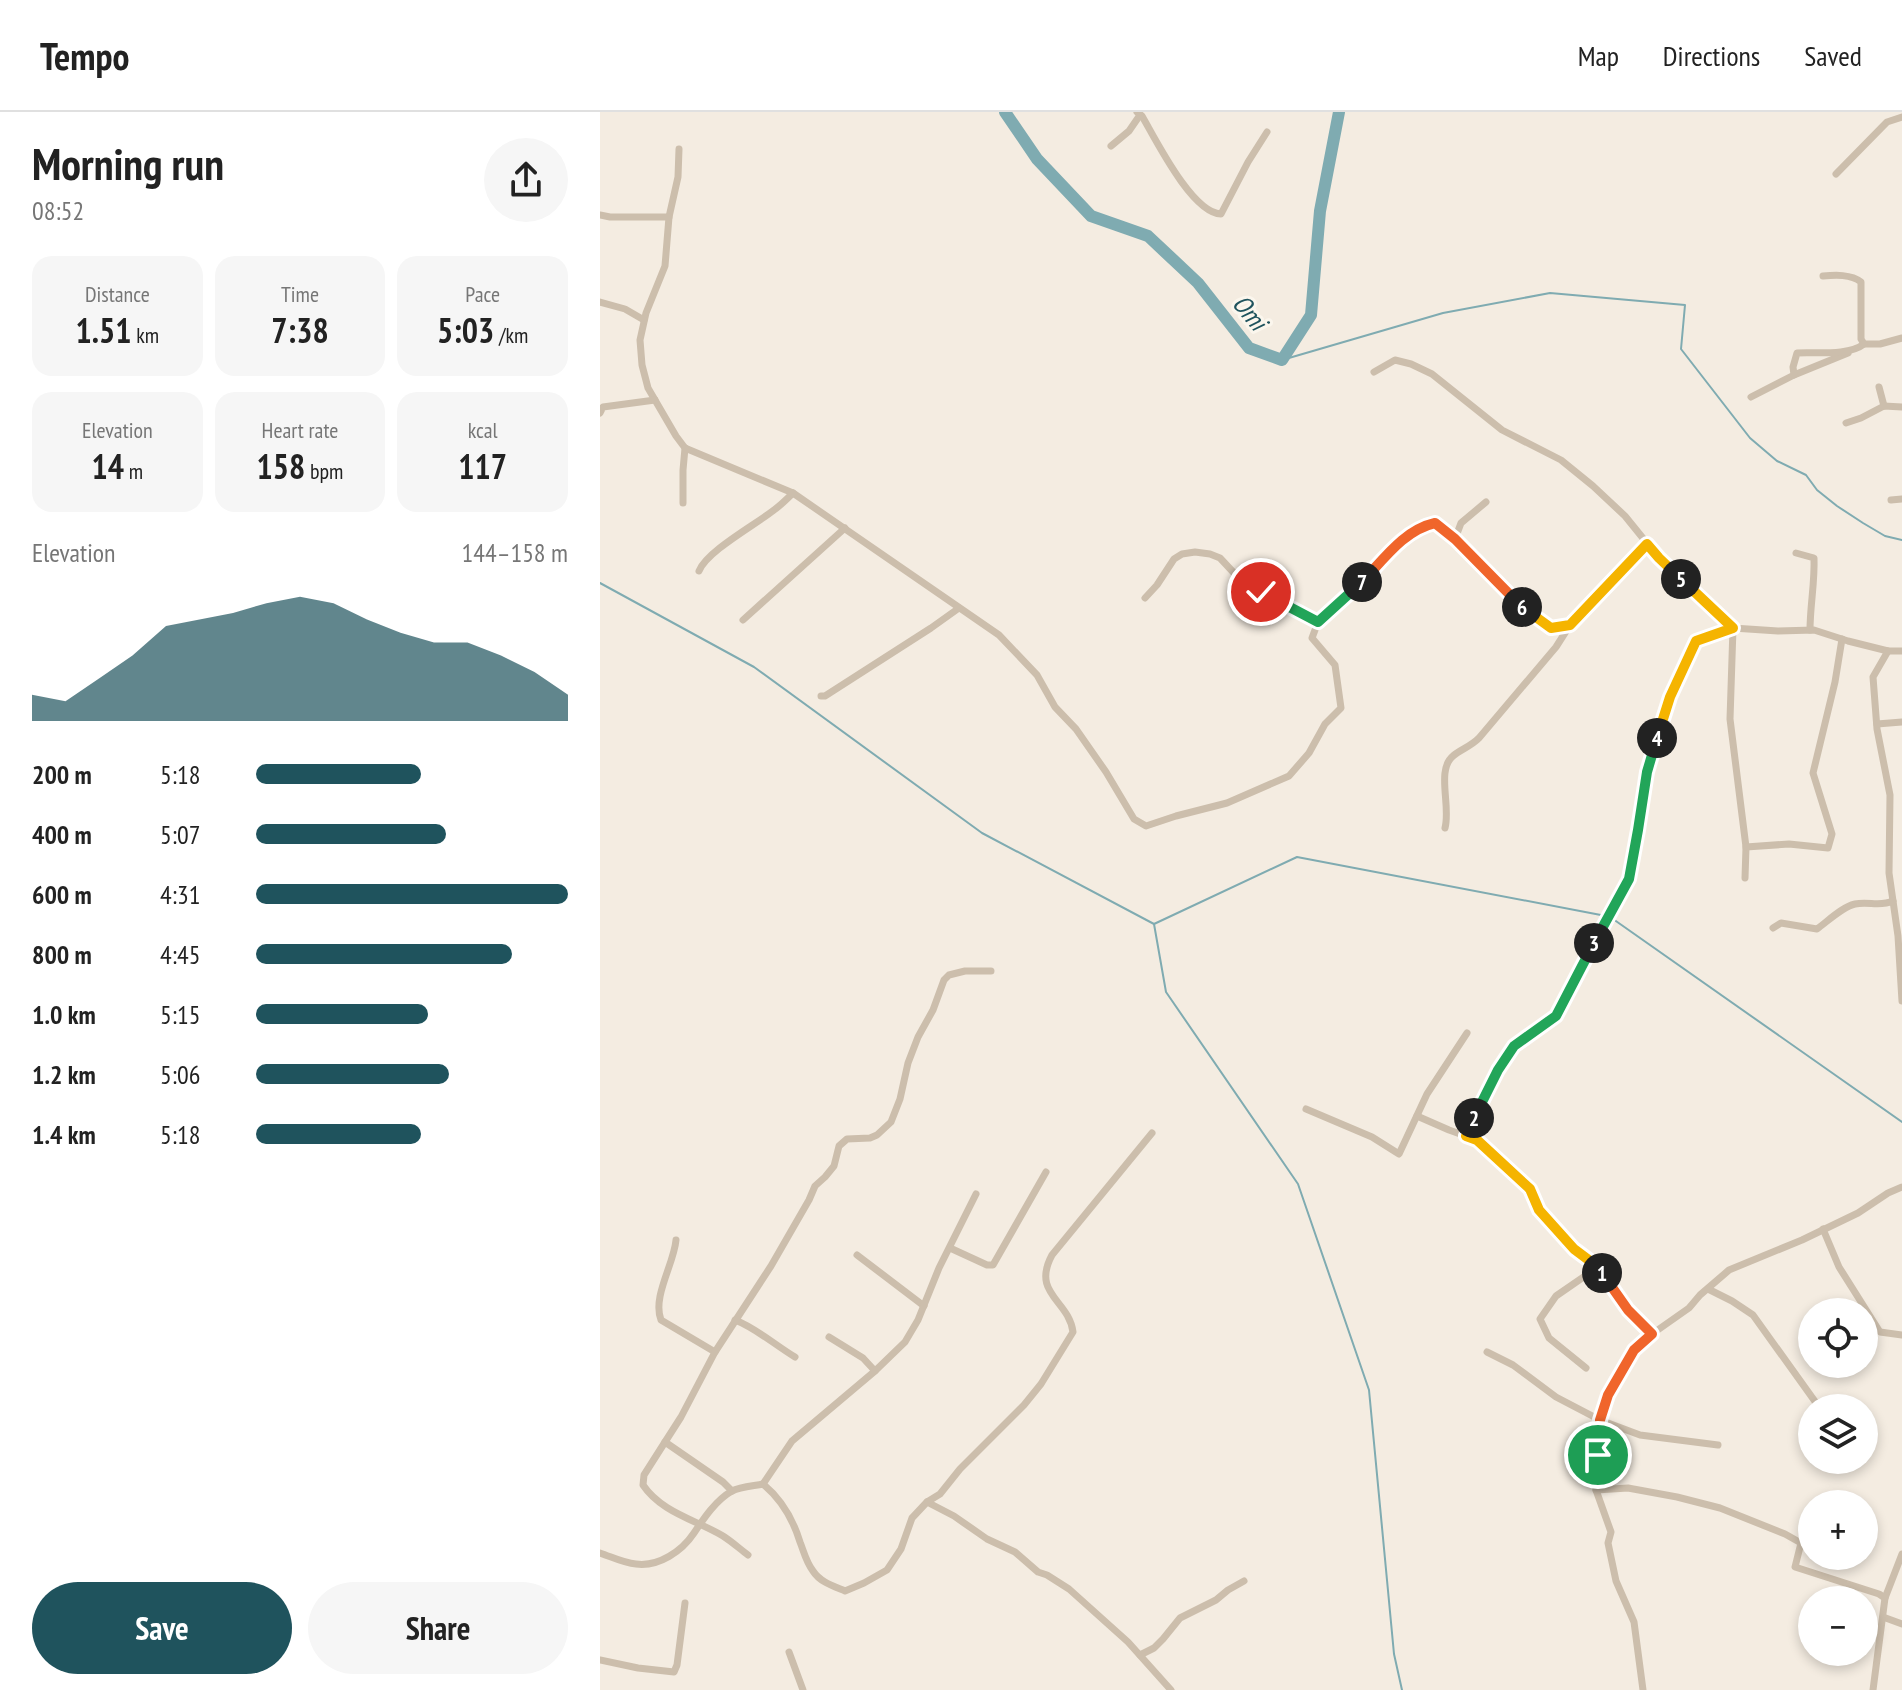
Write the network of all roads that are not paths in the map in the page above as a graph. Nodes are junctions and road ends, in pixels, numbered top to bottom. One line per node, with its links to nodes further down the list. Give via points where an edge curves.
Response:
1 (1139, 113): 3 (street, via 1177,178 1214,213 1221,214); 4 (street, via 1129,131)
2 (1902, 117): 6 (street, via 1887,122)
3 (1267, 132)
4 (1111, 146)
5 (679, 149): 8 (street)
6 (1836, 174)
7 (600, 215): 8 (street)
8 (669, 217): 11 (street, via 665,266)
9 (1823, 276): 13 (street, via 1861,282)
10 (600, 302): 11 (street)
11 (644, 320): 18 (street, via 642,365)
12 (1902, 338): 13 (street)
13 (1861, 347): 15 (street); 15 (street, via 1797,353)
14 (1374, 372): 31 (street, via 1395,360 1432,374 1502,430 1561,460 1625,516)
15 (1794, 375): 17 (street)
16 (1879, 387): 19 (street)
17 (1751, 397)
18 (655, 400): 21 (street, via 603,407); 23 (street)
19 (1884, 406): 20 (street); 22 (street)
20 (1902, 407)
21 (600, 413)
22 (1846, 423)
23 (685, 448): 24 (street); 28 (street)
24 (793, 493): 29 (street); 33 (street, via 702,562)
25 (1902, 499): 26 (street)
26 (1891, 500)
27 (1486, 502): 30 (street, via 1461,523)
28 (683, 503)
29 (845, 528): 35 (street); 36 (street)
30 (1455, 539): 37 (street, via 1435,523 1422,526); 38 (street, via 1528,613 1551,628)
31 (1647, 544): 38 (street); 39 (street)
32 (1796, 553): 40 (street, via 1814,558)
33 (699, 571)
34 (1145, 598): 37 (street, via 1174,559 1195,552 1210,554 1261,592)
35 (959, 608): 37 (street, via 999,635 1037,675 1134,819 1146,826 1266,787 1289,776 1309,753 1341,708 1335,665 1312,638); 44 (street)
36 (743, 620)
37 (1318, 622)
38 (1570, 625): 49 (street, via 1479,738 1451,757 1444,770)
39 (1733, 628): 40 (street); 50 (street, via 1730,719); 60 (street, via 1696,641 1670,697 1647,772 1629,879 1556,1016 1514,1046)
40 (1810, 630): 41 (street)
41 (1842, 639): 42 (street); 50 (street, via 1813,773 1832,834 1828,848)
42 (1888, 651): 43 (street); 46 (street, via 1873,677)
43 (1902, 651)
44 (821, 696)
45 (1902, 722): 46 (street)
46 (1877, 724): 48 (street)
47 (1902, 799): 48 (street)
48 (1890, 801): 52 (street)
49 (1445, 828)
50 (1746, 847): 51 (street)
51 (1745, 878)
52 (1893, 901): 53 (street, via 1852,904 1817,929 1781,923); 55 (street)
53 (1773, 928)
54 (991, 971): 71 (street, via 965,971 944,980 908,1063 891,1122 877,1135 847,1139 839,1146 834,1166 815,1186)
55 (1902, 1001)
56 (1467, 1033): 58 (street)
57 (1306, 1109): 58 (street, via 1399,1154)
58 (1417, 1116): 60 (street)
59 (1152, 1133): 87 (street, via 1047,1265 1047,1286 1073,1332 1024,1405)
60 (1466, 1136): 68 (street, via 1530,1189 1539,1210)
61 (1046, 1172): 66 (street, via 993,1265)
62 (1902, 1187): 64 (street)
63 (976, 1194): 66 (street)
64 (1823, 1229): 69 (street, via 1729,1270); 73 (street, via 1839,1267 1880,1332)
65 (676, 1240): 75 (street, via 659,1316)
66 (950, 1248): 70 (street)
67 (857, 1255): 70 (street)
68 (1598, 1267): 72 (street); 78 (street, via 1556,1296 1540,1319 1549,1338)
69 (1708, 1289): 72 (street); 80 (street, via 1753,1315)
70 (924, 1306): 79 (street, via 905,1342)
71 (735, 1320): 75 (street); 77 (street)
72 (1652, 1334): 81 (street, via 1625,1364)
73 (1902, 1335)
74 (829, 1337): 79 (street)
75 (715, 1352): 82 (street)
76 (1487, 1352): 81 (street)
77 (795, 1357)
78 (1586, 1368)
79 (875, 1371): 84 (street, via 792,1441)
80 (1810, 1394)
81 (1600, 1420): 83 (street, via 1640,1435); 85 (street)
82 (665, 1442): 86 (street); 88 (street, via 643,1485 668,1509)
83 (1718, 1445)
84 (763, 1484): 86 (street); 87 (street, via 787,1511 814,1573 845,1591 887,1570 912,1518)
85 (1596, 1490): 93 (street, via 1628,1488 1720,1508 1801,1543 1795,1567); 102 (street, via 1611,1532 1608,1543 1616,1581 1634,1622)
86 (732, 1491): 88 (street)
87 (927, 1502): 98 (street, via 1069,1589)
88 (699, 1524): 89 (street, via 678,1552 648,1564); 91 (street)
89 (600, 1553)
90 (1902, 1554): 93 (street)
91 (748, 1555)
92 (1244, 1581): 98 (street, via 1180,1618 1154,1648)
93 (1885, 1598): 95 (street)
94 (685, 1603): 99 (street, via 674,1672)
95 (1883, 1617): 96 (street); 103 (street)
96 (1902, 1624)
97 (789, 1652): 100 (street)
98 (1140, 1655): 101 (street)
99 (600, 1660)
100 (803, 1690)
101 (1171, 1690)
102 (1643, 1690)
103 (1873, 1690)

